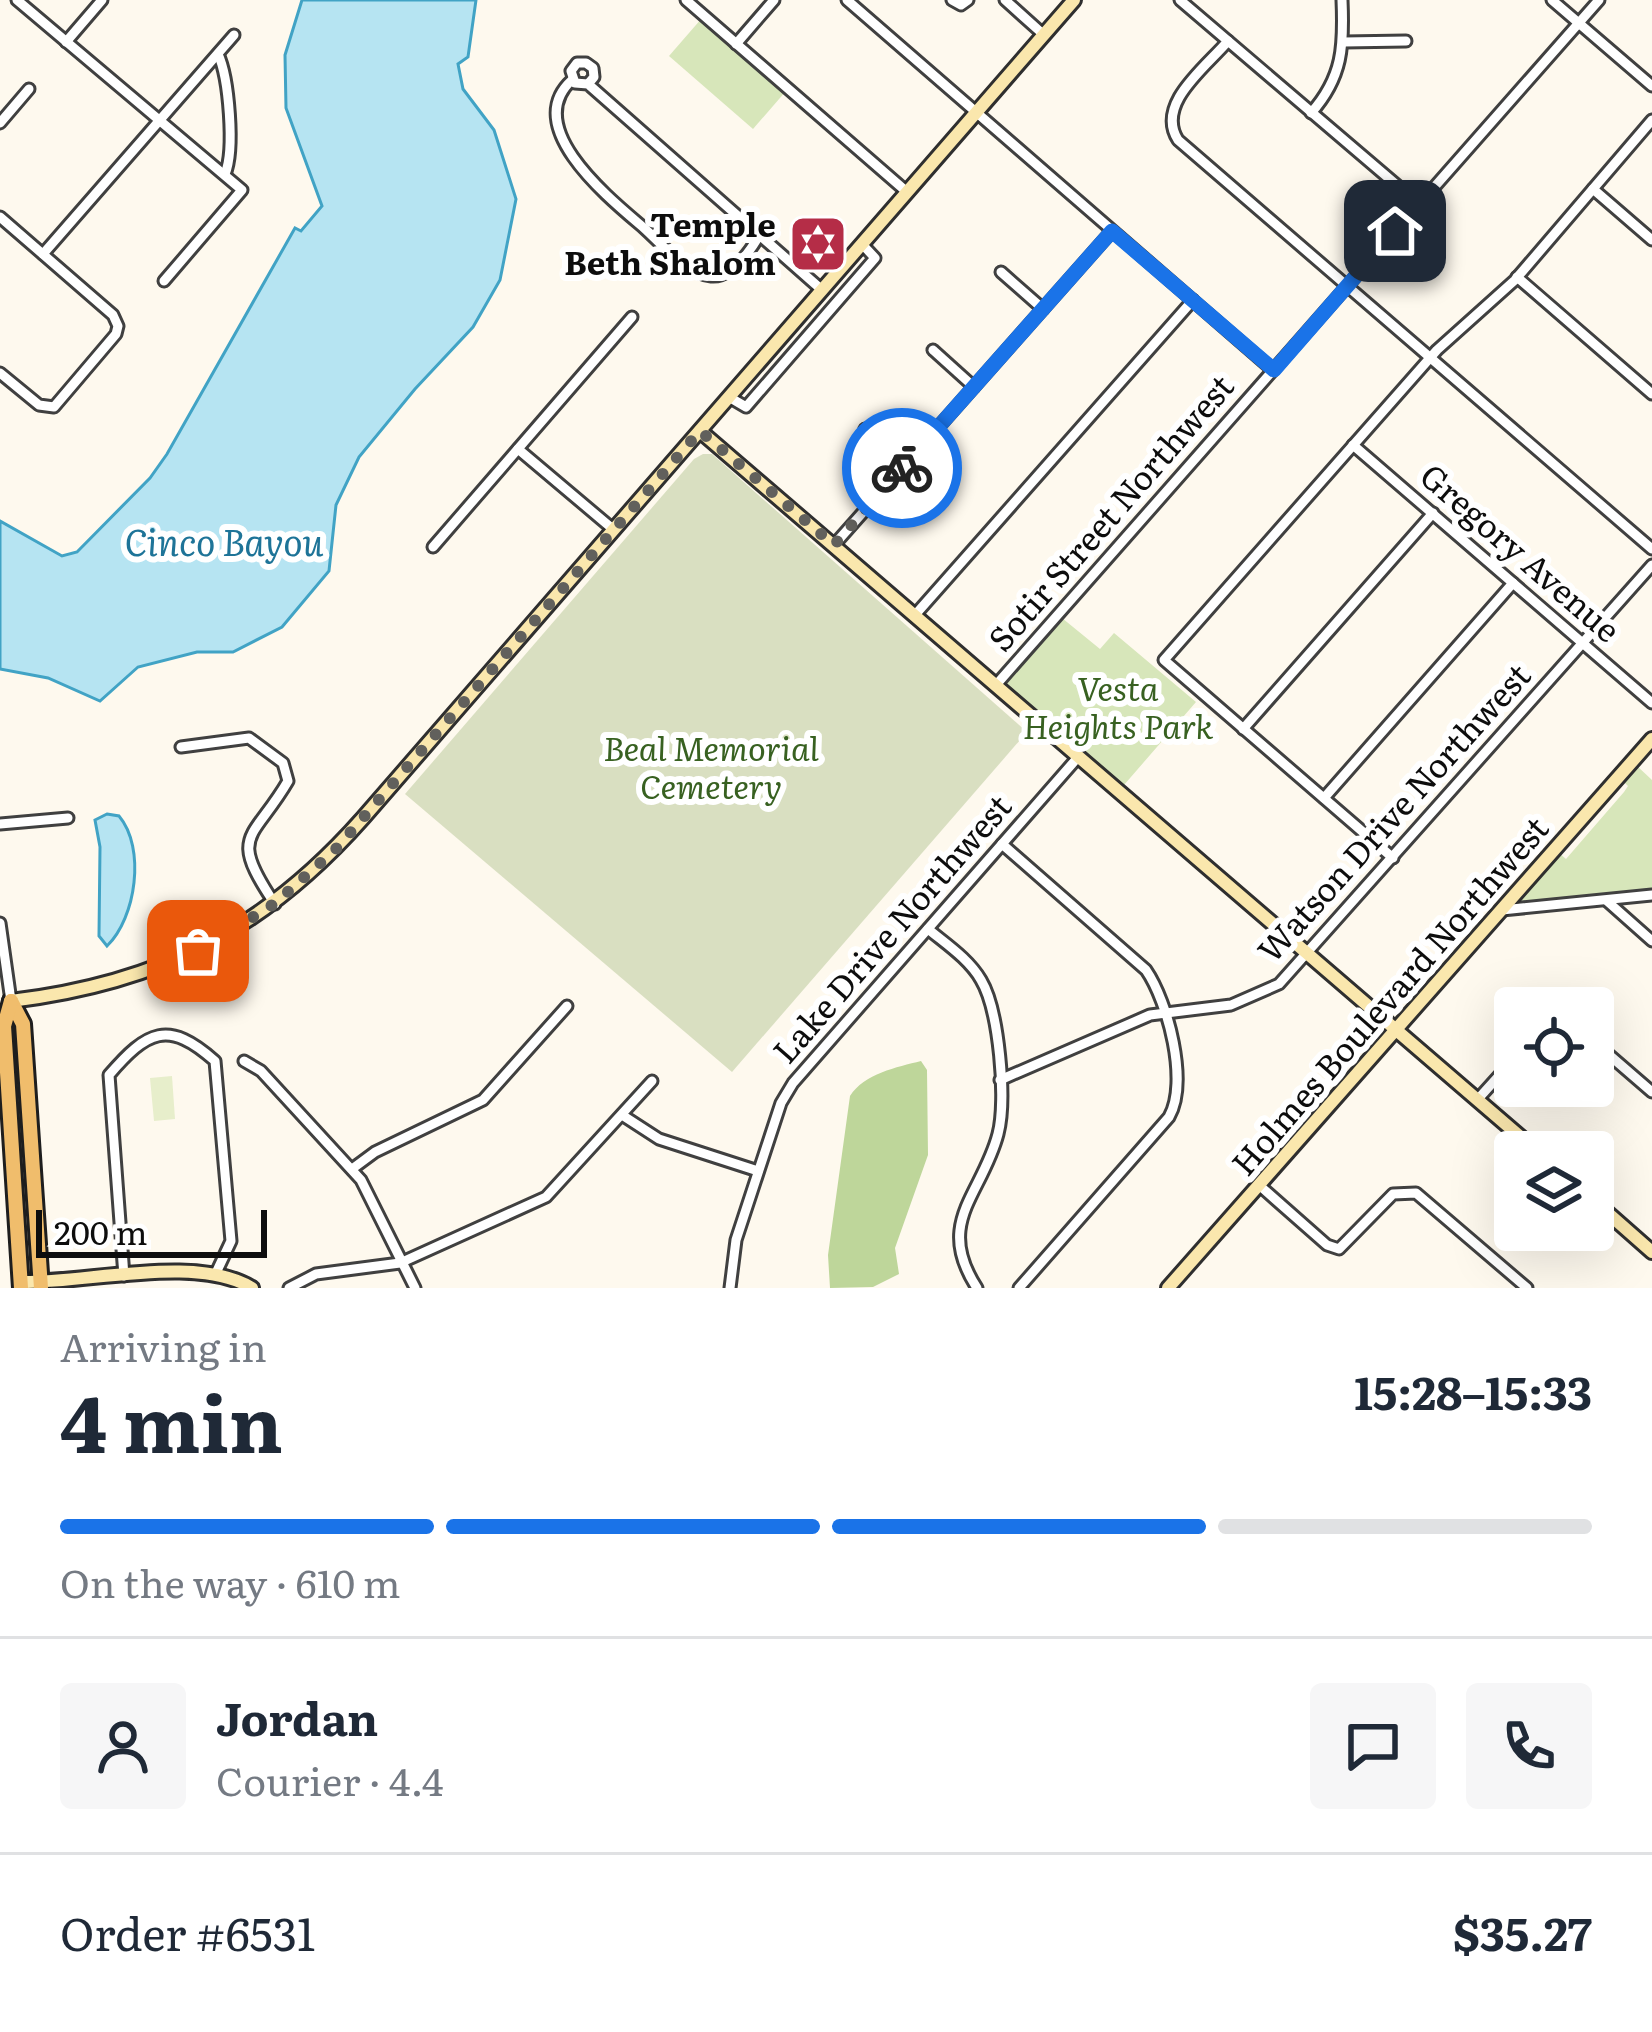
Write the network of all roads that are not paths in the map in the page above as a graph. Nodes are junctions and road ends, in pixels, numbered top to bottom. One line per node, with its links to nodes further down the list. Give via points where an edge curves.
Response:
1 (17, 0): 19 (street)
2 (102, 0): 19 (street)
3 (686, 0): 21 (street)
4 (774, 0): 21 (street)
5 (847, 0): 28 (street)
6 (952, 0): 7 (street)
7 (968, 0)
8 (1005, 0): 16 (street)
9 (1074, 0): 16 (street)
10 (1180, 0): 17 (street)
11 (1342, 0): 20 (street)
12 (1552, 0): 14 (street)
13 (1600, 0): 14 (street, Sotir Street Northwest)
14 (1579, 23): 25 (street); 35 (street, Sotir Street Northwest)
15 (234, 34): 22 (street)
16 (1044, 35): 28 (street)
17 (1228, 41): 27 (street); 45 (street, via 1172,108 1173,133)
18 (1406, 41): 20 (street)
19 (66, 42): 30 (street)
20 (1344, 42): 27 (street, via 1337,77)
21 (736, 44): 34 (street)
22 (218, 54): 30 (street); 32 (street)
23 (572, 80): 24 (street); 24 (street, via 574,66 586,62 595,73); 38 (street, via 556,108 578,166 683,263 714,282)
24 (588, 84): 38 (street)
25 (1652, 86)
26 (29, 89): 31 (street)
27 (1312, 112): 35 (street)
28 (976, 113): 34 (street); 37 (street)
29 (1652, 120): 33 (street)
30 (160, 121): 32 (street); 41 (street)
31 (0, 123)
32 (225, 174): 44 (street, via 242,190)
33 (1593, 189): 39 (street); 43 (street)
34 (907, 192): 40 (street)
35 (1419, 204): 45 (street, Sotir Street Northwest)
36 (0, 217): 41 (street)
37 (1112, 231): 47 (street); 48 (street)
38 (759, 236): 46 (street)
39 (1652, 240)
40 (862, 244): 46 (street); 56 (street, via 874,258 746,407)
41 (43, 254): 53 (street, via 113,314 117,331 54,407)
42 (1000, 272): 48 (street)
43 (1517, 277): 51 (street); 55 (street)
44 (164, 280)
45 (1347, 286): 51 (street); 52 (street, Sotir Street Northwest)
46 (823, 290): 56 (street)
47 (1193, 300): 52 (street); 69 (street)
48 (1043, 309): 54 (street)
49 (632, 317): 60 (street)
50 (933, 350): 54 (street)
51 (1430, 357): 59 (street); 66 (street)
52 (1274, 370): 71 (street, Sotir Street Northwest)
53 (0, 373)
54 (974, 387): 61 (street)
55 (1652, 394)
56 (729, 397): 58 (street)
57 (865, 429): 61 (street)
58 (700, 431): 63 (street); 64 (street)
59 (1353, 445): 62 (street, Gregory Avenue); 73 (street, via 1164,660)
60 (518, 448): 63 (street); 65 (street)
61 (905, 465): 64 (street)
62 (1433, 514): 68 (street, Gregory Avenue); 73 (street)
63 (614, 530): 84 (street, via 335,850)
64 (834, 545): 69 (street)
65 (434, 547)
66 (1652, 549)
67 (1652, 565): 70 (street, Watson Drive Northwest)
68 (1513, 583): 70 (street, Gregory Avenue); 77 (street)
69 (916, 615): 71 (street)
70 (1583, 643): 72 (street, Gregory Avenue); 81 (street, Watson Drive Northwest)
71 (996, 685): 76 (street)
72 (1652, 703)
73 (1243, 729): 77 (street)
74 (1652, 740): 85 (street, Holmes Boulevard Northwest)
75 (181, 747): 84 (street, via 249,738 283,763 288,781 249,840 252,868)
76 (1079, 756): 80 (street, Lake Drive Northwest); 89 (street)
77 (1324, 798): 81 (street)
78 (68, 818): 79 (street)
79 (0, 824)
80 (1003, 844): 87 (street, Lake Drive Northwest); 92 (street, via 1141,963)
81 (1393, 858): 89 (street, Watson Drive Northwest)
82 (1652, 895): 83 (street)
83 (1605, 900): 85 (street); 88 (street)
84 (274, 904): 90 (street, via 159,968 98,988)
85 (1501, 910): 94 (street, Holmes Boulevard Northwest)
86 (0, 923): 90 (street)
87 (928, 929): 97 (street, via 982,982); 105 (street, Lake Drive Northwest, via 793,1083)
88 (1652, 941)
89 (1310, 952): 92 (street, Watson Drive Northwest, via 1279,984 1247,1001); 94 (street)
90 (4, 1001): 93 (main road); 108 (main road, via 22,1024)
91 (567, 1006): 104 (street, via 483,1100)
92 (1164, 1014): 97 (street, Watson Drive Northwest); 121 (street, via 1180,1085 1173,1111)
93 (2, 1028): 106 (main road)
94 (1397, 1028): 101 (street); 107 (street, Holmes Boulevard Northwest)
95 (1614, 1059): 100 (street)
96 (244, 1061): 104 (street)
97 (1000, 1080): 120 (street, via 998,1136 959,1230)
98 (652, 1081): 102 (street)
99 (1494, 1081): 101 (street)
100 (1652, 1092)
101 (1478, 1099): 103 (street)
102 (622, 1115): 105 (street, via 649,1135); 111 (street, via 546,1197)
103 (1514, 1131)
104 (352, 1169): 111 (street)
105 (758, 1171): 119 (street, Lake Drive Northwest)
106 (8, 1180): 108 (main road, via 28,1193); 114 (main road)
107 (1258, 1185): 122 (street, Holmes Boulevard Northwest); 123 (street, via 1339,1249 1393,1194 1416,1192)
108 (36, 1213): 115 (main road)
109 (1614, 1219): 110 (street)
110 (1652, 1252)
111 (400, 1263): 117 (street, via 316,1274); 118 (street)
112 (216, 1273): 113 (street); 113 (street, via 231,1241 215,1061 180,1037 158,1033 109,1075); 116 (street)
113 (124, 1276): 115 (street)
114 (22, 1285): 115 (street)
115 (41, 1285)
116 (252, 1288)
117 (289, 1288)
118 (415, 1288)
119 (730, 1288)
120 (977, 1288)
121 (1019, 1288)
122 (1168, 1288)
123 (1527, 1288)

